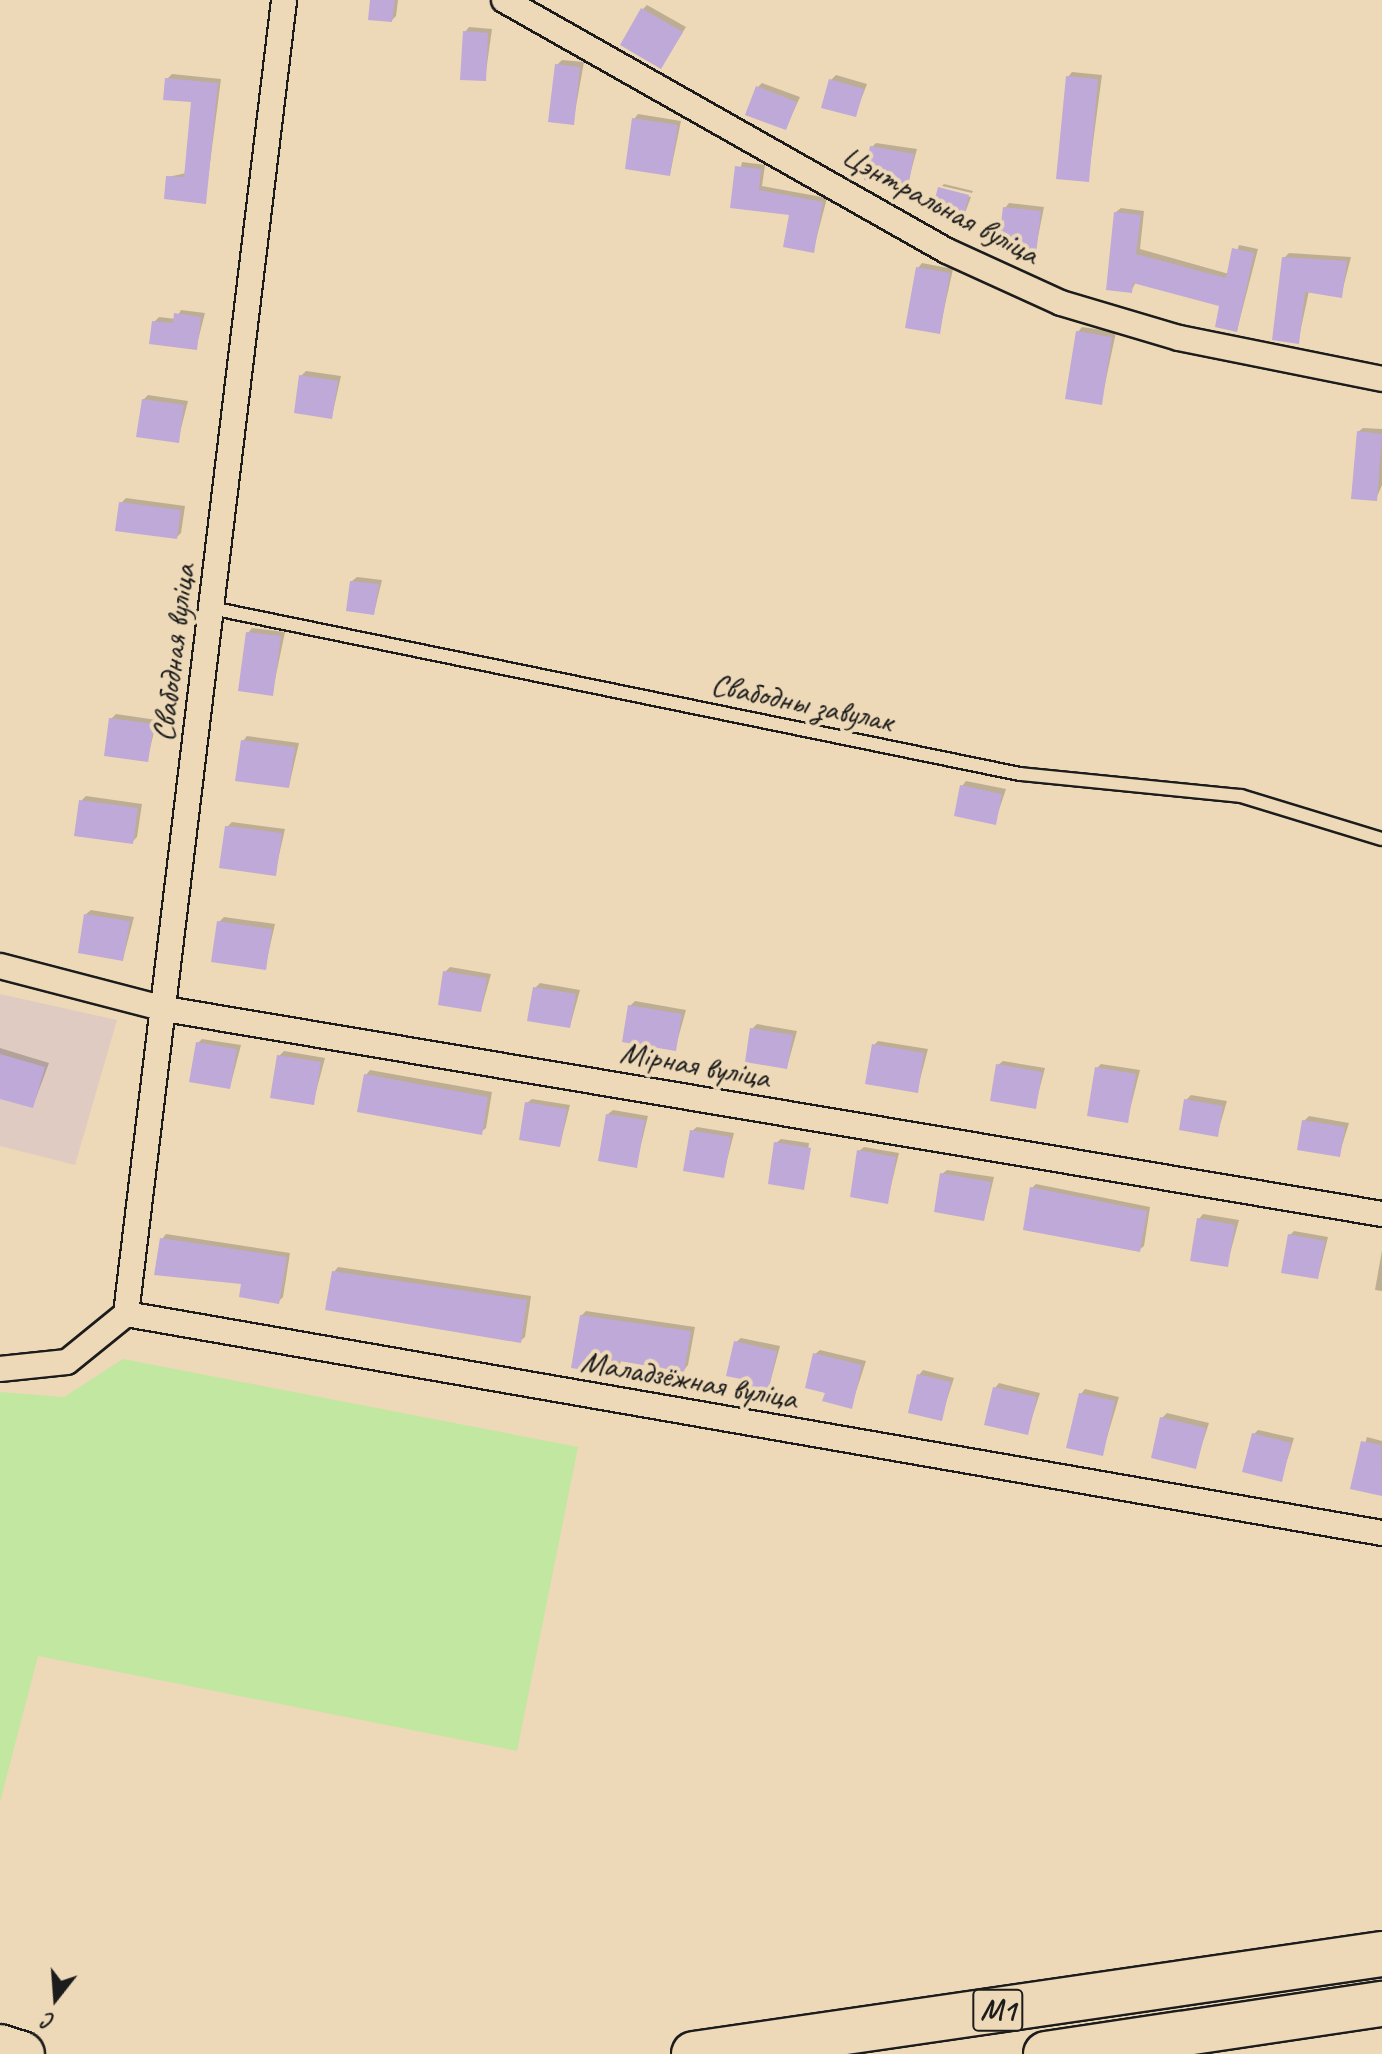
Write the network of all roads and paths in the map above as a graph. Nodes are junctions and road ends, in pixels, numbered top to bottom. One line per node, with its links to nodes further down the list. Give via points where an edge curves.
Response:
1 (284, 0): 4 (street, Свабодная вуліца)
2 (504, 0): 3 (street, Цэнтральная вуліца, via 947,251 1061,303 1179,338)
3 (1382, 379)
4 (211, 608): 5 (lane, Свабодны завулак, via 1020,774 1241,796); 7 (street, Свабодная вуліца)
5 (1382, 839)
6 (0, 966): 7 (street, Мірная вуліца)
7 (165, 1009): 8 (street, Мірная вуліца); 9 (street, Свабодная вуліца)
8 (1382, 1214)
9 (126, 1314): 10 (street, via 67,1362); 11 (street, Маладзёжная вуліца)
10 (0, 1369)
11 (1382, 1533)
12 (1382, 1954): 16 (highway, М1)
13 (1382, 2004): 17 (highway, М1)
14 (0, 2047): 15 (highway)
15 (22, 2054)
16 (694, 2054)
17 (1046, 2054)

